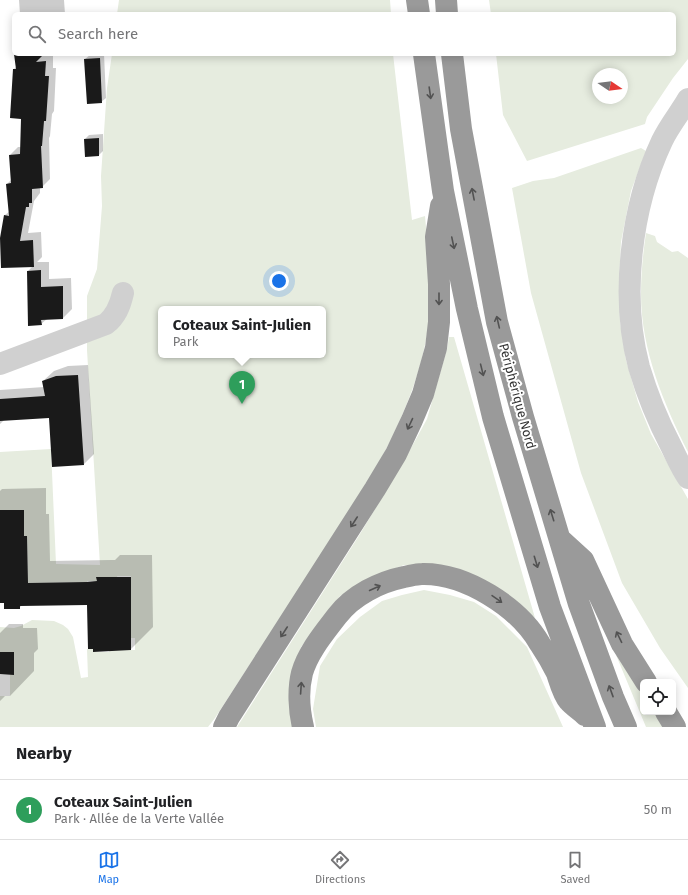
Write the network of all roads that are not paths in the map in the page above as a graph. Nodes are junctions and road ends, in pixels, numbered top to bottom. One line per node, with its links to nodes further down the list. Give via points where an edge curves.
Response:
1 (417, 0): 3 (highway)
2 (446, 0): 4 (highway)
3 (419, 12)
4 (447, 12)
5 (424, 56): 8 (highway, one-way to 8)
6 (452, 56): 12 (highway, Périphérique Nord, one-way to 6, via 498,322 461,129)
7 (688, 99): 11 (street, via 663,139 646,186 631,251 630,287 630,318 639,366 660,424)
8 (443, 191): 15 (highway, one-way to 15, via 436,237 439,322 436,348 423,394 386,472); 16 (highway, one-way to 16, via 467,309 493,417 550,607)
9 (123, 293): 10 (street, via 120,307 106,324)
10 (0, 364)
11 (688, 478)
12 (559, 538): 13 (highway, one-way to 12, via 622,644 583,560); 18 (highway, Périphérique Nord, one-way to 12, via 579,604)
13 (644, 679)
14 (668, 715): 19 (highway)
15 (224, 724)
16 (594, 724): 17 (highway, one-way to 16, via 302,672 335,619 360,595 374,587 421,574 454,578 492,596 510,609 540,642 568,701)
17 (302, 727)
18 (626, 727)
19 (675, 727)

